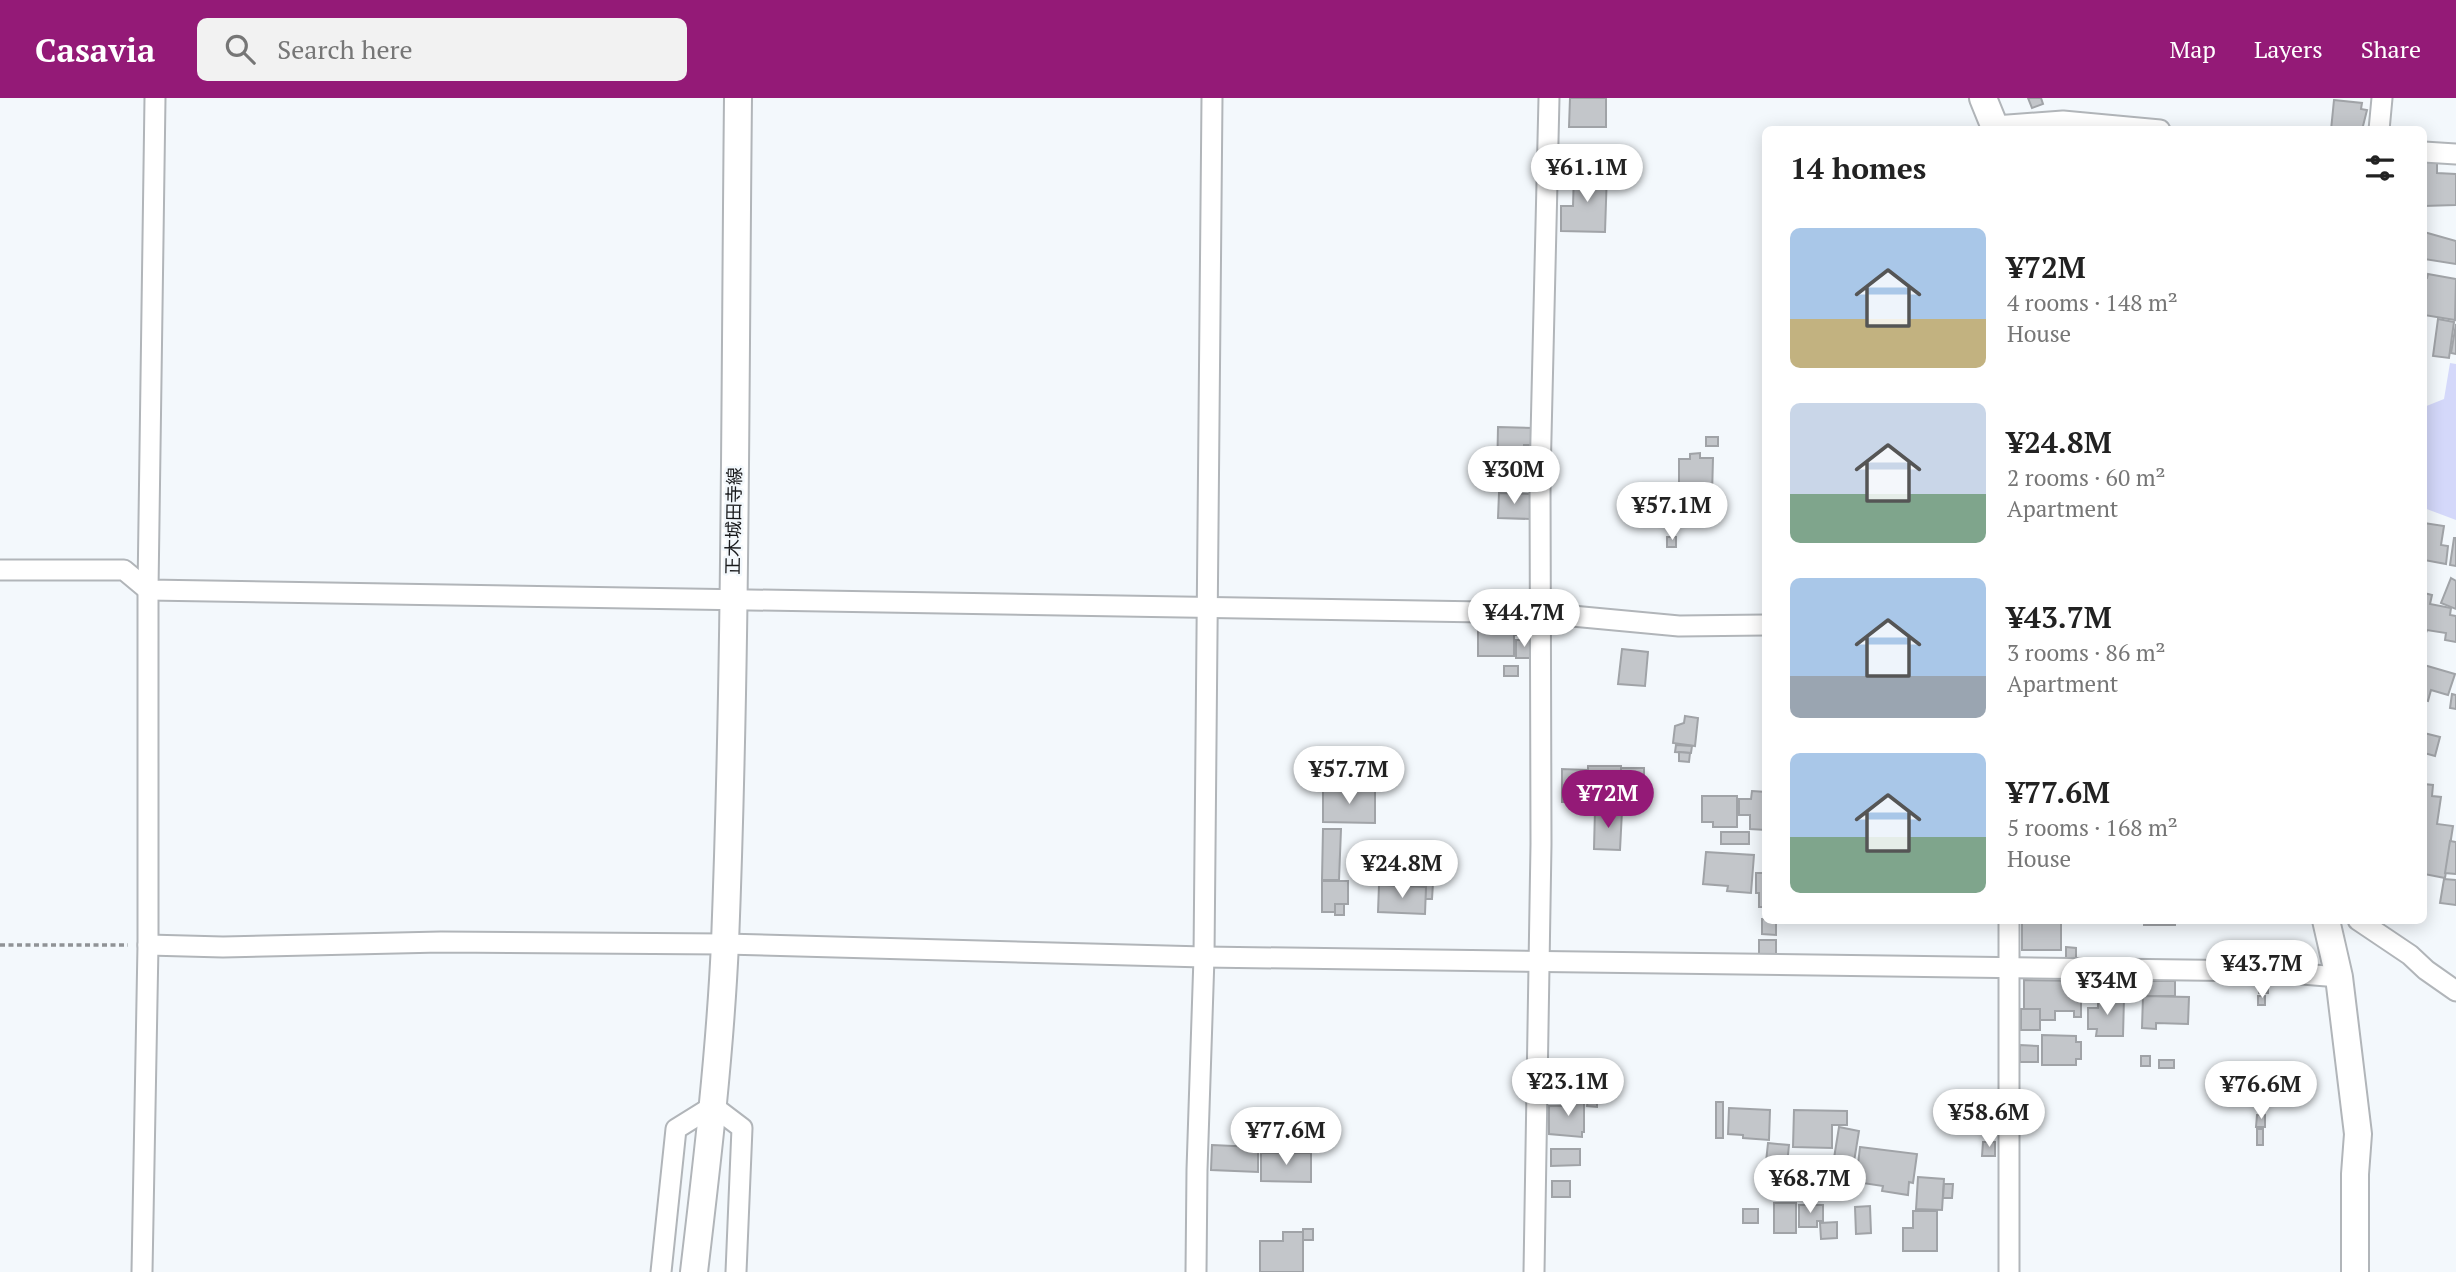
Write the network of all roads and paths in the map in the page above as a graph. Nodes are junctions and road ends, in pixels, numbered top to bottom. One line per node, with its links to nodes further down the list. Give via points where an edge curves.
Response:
1 (155, 98): 14 (street)
2 (738, 98): 15 (street, 正木城田寺線)
3 (1212, 98): 16 (street)
4 (1549, 98): 17 (street)
5 (1983, 98): 7 (street)
6 (2382, 98): 10 (street)
7 (1994, 126)
8 (2014, 126): 9 (street, via 2063,121)
9 (2117, 126)
10 (2379, 126)
11 (2427, 152): 12 (street)
12 (2456, 154)
13 (0, 570): 14 (street, via 124,570)
14 (148, 590): 15 (street); 24 (street)
15 (733, 600): 16 (street); 22 (street, 正木城田寺線)
16 (1207, 606): 17 (street); 25 (street)
17 (1540, 613): 18 (street, via 1679,626); 26 (street)
18 (1762, 625)
19 (2009, 924): 27 (street)
20 (2327, 924): 28 (street)
21 (2364, 924): 29 (street)
22 (725, 944): 24 (street); 25 (street); 30 (street, 正木城田寺線)
23 (0, 945): 24 (path)
24 (148, 945): 31 (street)
25 (1204, 957): 26 (street); 35 (street)
26 (1539, 962): 27 (street); 36 (street)
27 (2008, 967): 28 (street, via 2263,971); 37 (street)
28 (2339, 977): 38 (street, via 2358,1134)
29 (2456, 991)
30 (713, 1106): 32 (street, via 676,1129); 33 (street, 正木城田寺線); 34 (street, via 742,1128)
31 (142, 1272)
32 (661, 1272)
33 (694, 1272)
34 (736, 1272)
35 (1196, 1272)
36 (1534, 1272)
37 (2009, 1272)
38 (2355, 1272)

